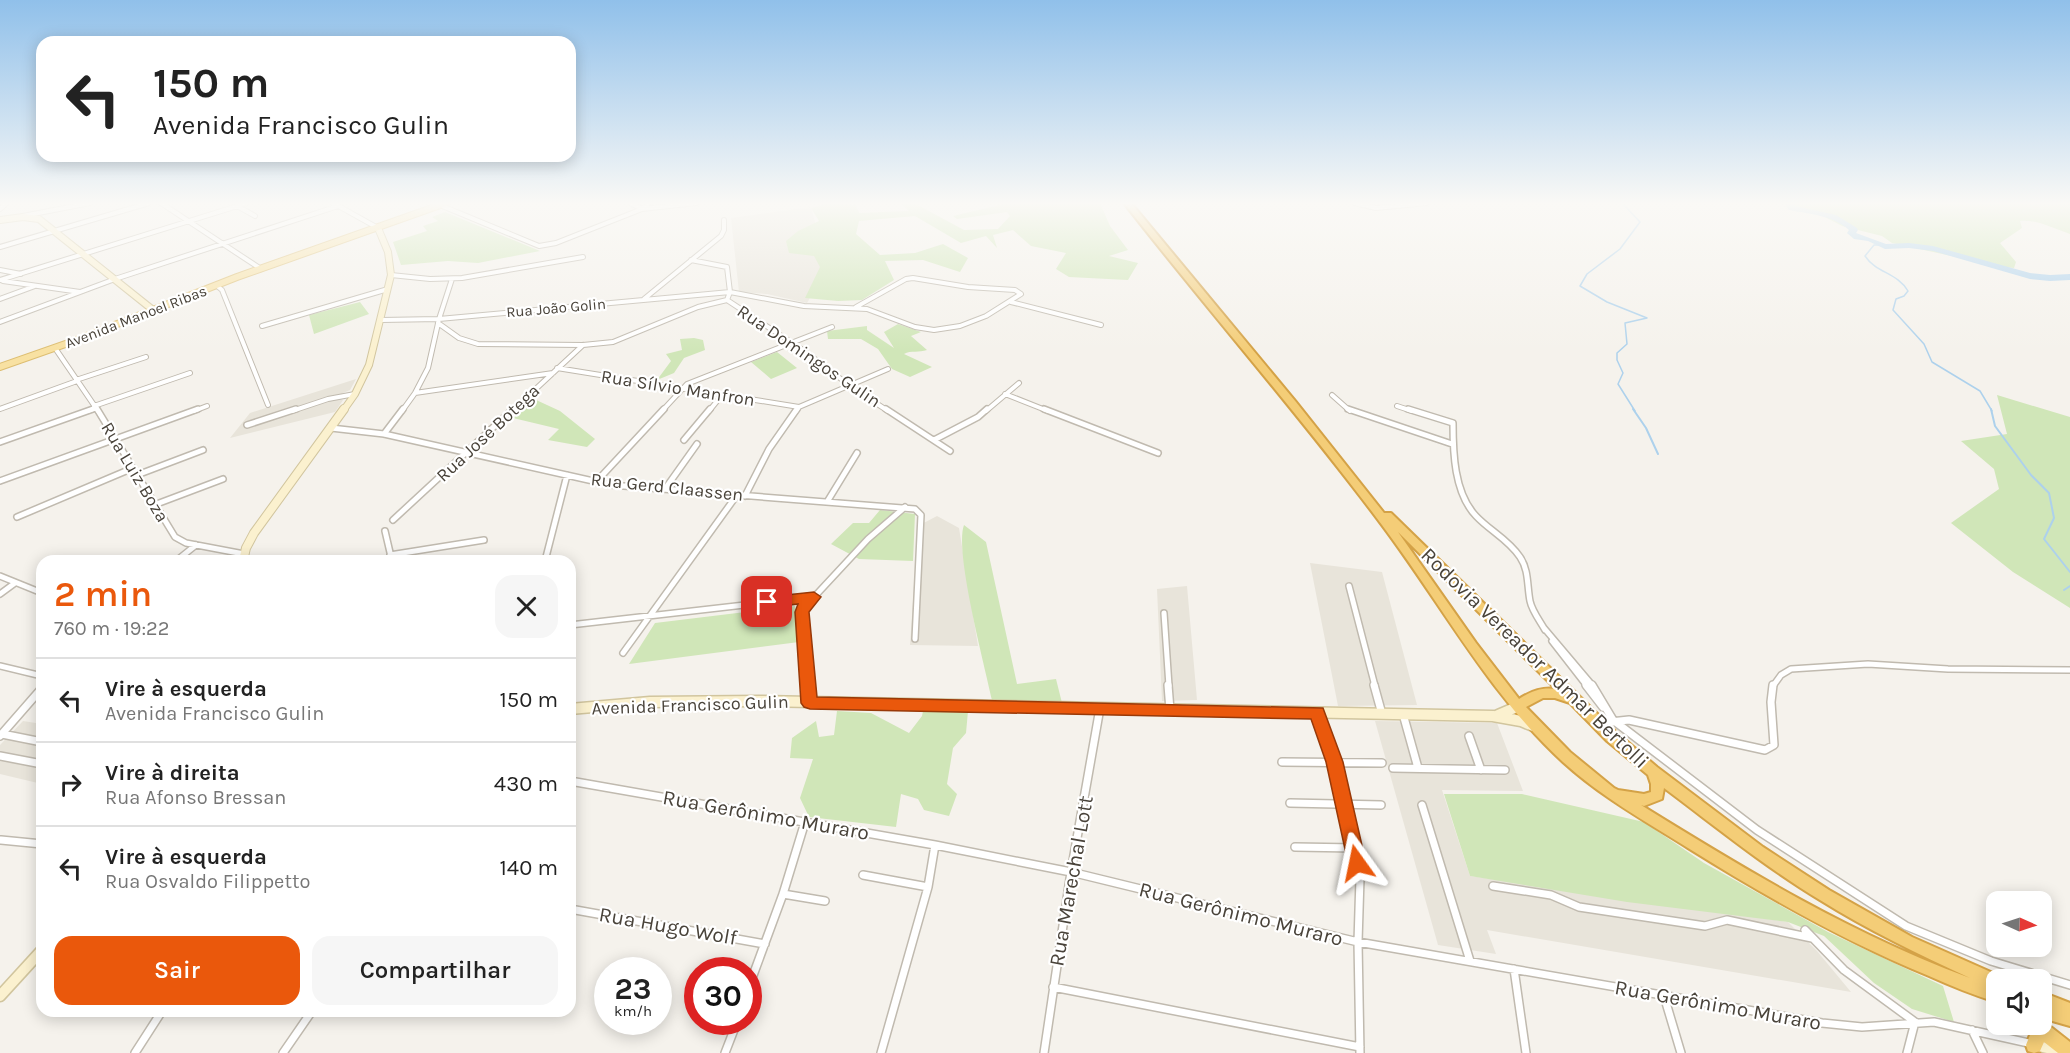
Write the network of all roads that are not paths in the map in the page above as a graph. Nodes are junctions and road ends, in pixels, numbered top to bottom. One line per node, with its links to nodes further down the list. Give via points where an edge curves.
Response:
1 (89, 252): 8 (street)
2 (198, 252): 15 (street)
3 (235, 252): 11 (street)
4 (309, 252): 11 (main road, Avenida Manoel Ribas)
5 (388, 252): 14 (street)
6 (701, 252): 10 (street)
7 (1167, 252): 79 (highway, Rodovia Vereador Admar Bertolli)
8 (83, 254): 13 (street); 15 (street)
9 (583, 257): 16 (street)
10 (691, 260): 22 (street, Rua Domingos Gulin, via 728,267); 24 (street)
11 (261, 269): 18 (main road, Avenida Manoel Ribas)
12 (0, 270): 13 (street)
13 (22, 274): 17 (street)
14 (391, 275): 16 (street); 20 (street)
15 (115, 279): 21 (street); 28 (street)
16 (452, 279): 30 (street)
17 (1, 280): 19 (street)
18 (216, 285): 28 (main road, Avenida Manoel Ribas); 53 (street, via 222,290)
19 (37, 286): 21 (street); 23 (street)
20 (388, 289): 29 (street); 33 (street)
21 (81, 292): 31 (street)
22 (730, 292): 24 (street, Rua João Golin); 25 (street, Rua Domingos Gulin); 27 (street, Rua João Golin, via 804,306)
23 (0, 298)
24 (642, 300): 30 (street, Rua João Golin)
25 (727, 300): 35 (street, Rua Domingos Gulin); 36 (street, via 698,307 620,341)
26 (1011, 302): 27 (street, Rua João Golin, via 968,323 934,330); 27 (street, via 1020,292 914,278); 32 (street)
27 (856, 308)
28 (153, 310): 37 (main road, Avenida Manoel Ribas)
29 (381, 320): 30 (street, Rua João Golin); 49 (street, via 369,365)
30 (439, 321): 36 (street, via 471,343); 48 (street, via 428,368)
31 (0, 322)
32 (1101, 325)
33 (262, 326)
34 (832, 327): 35 (street)
35 (791, 343): 46 (street, Rua Domingos Gulin); 47 (street)
36 (583, 345): 40 (street, Rua José Botega)
37 (55, 348): 39 (main road, Avenida Manoel Ribas); 44 (street, Rua Luiz Boza)
38 (146, 357): 44 (street)
39 (0, 367)
40 (557, 368): 43 (street, Rua José Botega); 47 (street, Rua Sílvio Manfron)
41 (888, 369): 46 (street)
42 (190, 373): 56 (street)
43 (553, 373): 48 (street); 70 (street, Rua José Botega)
44 (77, 380): 56 (street, Rua Luiz Boza); 58 (street)
45 (1019, 383): 50 (street)
46 (850, 386): 57 (street); 64 (street, Rua Domingos Gulin)
47 (681, 389): 51 (street, Rua Sílvio Manfron); 78 (street)
48 (415, 393): 61 (street)
49 (355, 394): 59 (street); 60 (street)
50 (1005, 394): 64 (street, via 978,417); 72 (street)
51 (722, 395): 57 (street, Rua Sílvio Manfron); 63 (street)
52 (1332, 395): 67 (street, via 1351,412)
53 (268, 405)
54 (207, 406): 62 (street)
55 (1397, 406): 67 (street, via 1451,421)
56 (95, 407): 62 (street, Rua Luiz Boza); 65 (street)
57 (799, 407): 82 (street, via 770,449)
58 (0, 409)
59 (247, 425)
60 (331, 428): 61 (street, Rua Gerd Claassen); 93 (street, via 254,533)
61 (384, 434): 70 (street, Rua Gerd Claassen)
62 (115, 439): 73 (street, Rua Luiz Boza); 77 (street)
63 (684, 440)
64 (934, 440): 69 (street, Rua Domingos Gulin)
65 (0, 442)
66 (697, 444): 80 (street)
67 (1452, 444): 122 (street, via 1468,506 1505,538 1521,558 1527,573 1530,604 1544,628 1602,699)
68 (203, 450): 74 (street)
69 (950, 451)
70 (466, 453): 75 (street, Rua Gerd Claassen); 87 (street, Rua José Botega)
71 (857, 453): 83 (street)
72 (1158, 453)
73 (133, 468): 74 (street, Rua Luiz Boza); 86 (street)
74 (137, 475): 84 (street, Rua Luiz Boza)
75 (567, 475): 78 (street, Rua Gerd Claassen); 96 (street)
76 (223, 479): 84 (street)
77 (0, 481)
78 (596, 482): 80 (street, Rua Gerd Claassen)
79 (1359, 488): 113 (highway, Rodovia Vereador Admar Bertolli, via 1414,560 1477,654); 114 (highway, Rodovia Vereador Admar Bertolli)
80 (664, 489): 81 (street, Rua Gerd Claassen)
81 (737, 495): 82 (street, Rua Gerd Claassen); 104 (street)
82 (745, 496): 83 (street, Rua Gerd Claassen)
83 (827, 502): 85 (street, Rua Gerd Claassen)
84 (154, 505): 90 (street, Rua Luiz Boza, via 175,537)
85 (905, 507): 102 (street, via 868,539); 106 (street, via 921,513)
86 (17, 518)
87 (393, 520)
88 (385, 531): 94 (street)
89 (484, 540): 95 (street)
90 (196, 545): 91 (street); 92 (street, Rua Luiz Boza)
91 (184, 555)
92 (232, 555)
93 (244, 555)
94 (390, 555)
95 (406, 555)
96 (547, 555)
97 (0, 576): 98 (street)
98 (15, 583): 100 (street); 101 (street)
99 (1349, 586): 119 (street)
100 (36, 591)
101 (0, 594)
102 (814, 597): 104 (street); 112 (street, via 802,612)
103 (1164, 613): 117 (street)
104 (650, 616): 105 (street); 107 (street)
105 (576, 624)
106 (915, 639)
107 (623, 653)
108 (0, 666): 110 (street)
109 (2070, 670): 122 (street, via 1877,664 1791,669 1782,672 1773,686 1770,706 1774,745 1765,750 1675,729)
110 (36, 675)
111 (36, 695): 125 (street)
112 (810, 703): 115 (street, Avenida Francisco Gulin); 116 (street, Avenida Francisco Gulin, via 679,702)
113 (1519, 706): 114 (highway, via 1543,692 1560,695); 121 (street, Avenida Francisco Gulin); 124 (highway, Rodovia Vereador Admar Bertolli)
114 (1579, 706): 123 (highway, Rodovia Vereador Admar Bertolli)
115 (1100, 708): 117 (street, Avenida Francisco Gulin); 150 (street, Rua Marechal Lott)
116 (576, 709)
117 (1170, 710): 118 (street, Avenida Francisco Gulin)
118 (1317, 713): 119 (street, Avenida Francisco Gulin); 130 (street)
119 (1382, 714): 120 (street, Avenida Francisco Gulin)
120 (1403, 714): 121 (street, Avenida Francisco Gulin); 134 (street)
121 (1493, 716): 124 (street, Avenida Francisco Gulin, via 1521,721)
122 (1613, 720): 123 (street); 167 (street, via 1757,830 1906,926 1991,961)
123 (1598, 724): 137 (highway, Rodovia Vereador Admar Bertolli)
124 (1539, 730): 139 (highway, Rodovia Vereador Admar Bertolli, via 1568,759)
125 (1, 735): 127 (street)
126 (1469, 736): 135 (street)
127 (36, 741)
128 (0, 756): 131 (street)
129 (1282, 762): 130 (street)
130 (1334, 762): 132 (street); 141 (street)
131 (36, 763)
132 (1382, 764)
133 (1393, 768): 134 (street)
134 (1418, 768): 135 (street)
135 (1481, 770): 136 (street)
136 (1505, 770)
137 (1652, 771): 139 (highway, via 1658,791 1651,799 1635,799); 165 (highway, Rodovia Vereador Admar Bertolli, via 1824,895 1907,942)
138 (576, 782): 144 (street, Rua Gerônimo Muraro)
139 (1610, 791): 166 (highway, Rodovia Vereador Admar Bertolli, via 1813,915 1893,955)
140 (1290, 803): 141 (street)
141 (1344, 804): 142 (street); 149 (street)
142 (1381, 805)
143 (1422, 805): 163 (street)
144 (805, 822): 147 (street, Rua Gerônimo Muraro); 154 (street)
145 (1, 840): 146 (street)
146 (36, 843)
147 (935, 845): 150 (street, Rua Gerônimo Muraro); 153 (street)
148 (1295, 847): 149 (street)
149 (1354, 848): 159 (street, via 1360,878)
150 (1071, 872): 159 (street, Rua Gerônimo Muraro); 168 (street, Rua Marechal Lott)
151 (863, 875): 153 (street)
152 (1492, 886): 158 (street, via 1551,894 1579,907 1706,926 1727,920)
153 (928, 887): 190 (street)
154 (783, 894): 155 (street); 160 (street)
155 (825, 901)
156 (576, 910): 160 (street, Rua Hugo Wolf)
157 (1805, 930): 158 (street)
158 (1812, 938): 179 (street, via 1844,970)
159 (1358, 942): 163 (street, Rua Gerônimo Muraro); 185 (street)
160 (765, 944): 162 (street)
161 (36, 957): 171 (street)
162 (760, 957)
163 (1470, 961): 164 (street, Rua Gerônimo Muraro)
164 (1514, 969): 172 (street, Rua Gerônimo Muraro); 192 (street)
165 (1986, 978)
166 (1966, 984): 169 (highway, Rodovia Vereador Admar Bertolli); 170 (highway)
167 (2070, 985)
168 (1053, 987): 185 (street); 191 (street, Rua Marechal Lott)
169 (1986, 991)
170 (1986, 995)
171 (0, 996)
172 (1664, 996): 179 (street, Rua Gerônimo Muraro, via 1843,1026 1880,1027); 193 (street)
173 (2052, 1004): 174 (highway)
174 (2070, 1011)
175 (2052, 1013): 178 (highway)
176 (158, 1017): 187 (street)
177 (308, 1017): 188 (street)
178 (2070, 1018)
179 (1915, 1022): 180 (street); 194 (street)
180 (1972, 1030): 184 (street); 195 (street)
181 (732, 1035): 189 (street)
182 (2038, 1035): 184 (highway)
183 (2048, 1035): 186 (highway)
184 (2034, 1045): 186 (street)
185 (1360, 1050)
186 (2070, 1052)
187 (135, 1053)
188 (283, 1053)
189 (725, 1053)
190 (881, 1053)
191 (1044, 1053)
192 (1526, 1053)
193 (1681, 1053)
194 (1907, 1053)
195 (1983, 1053)

